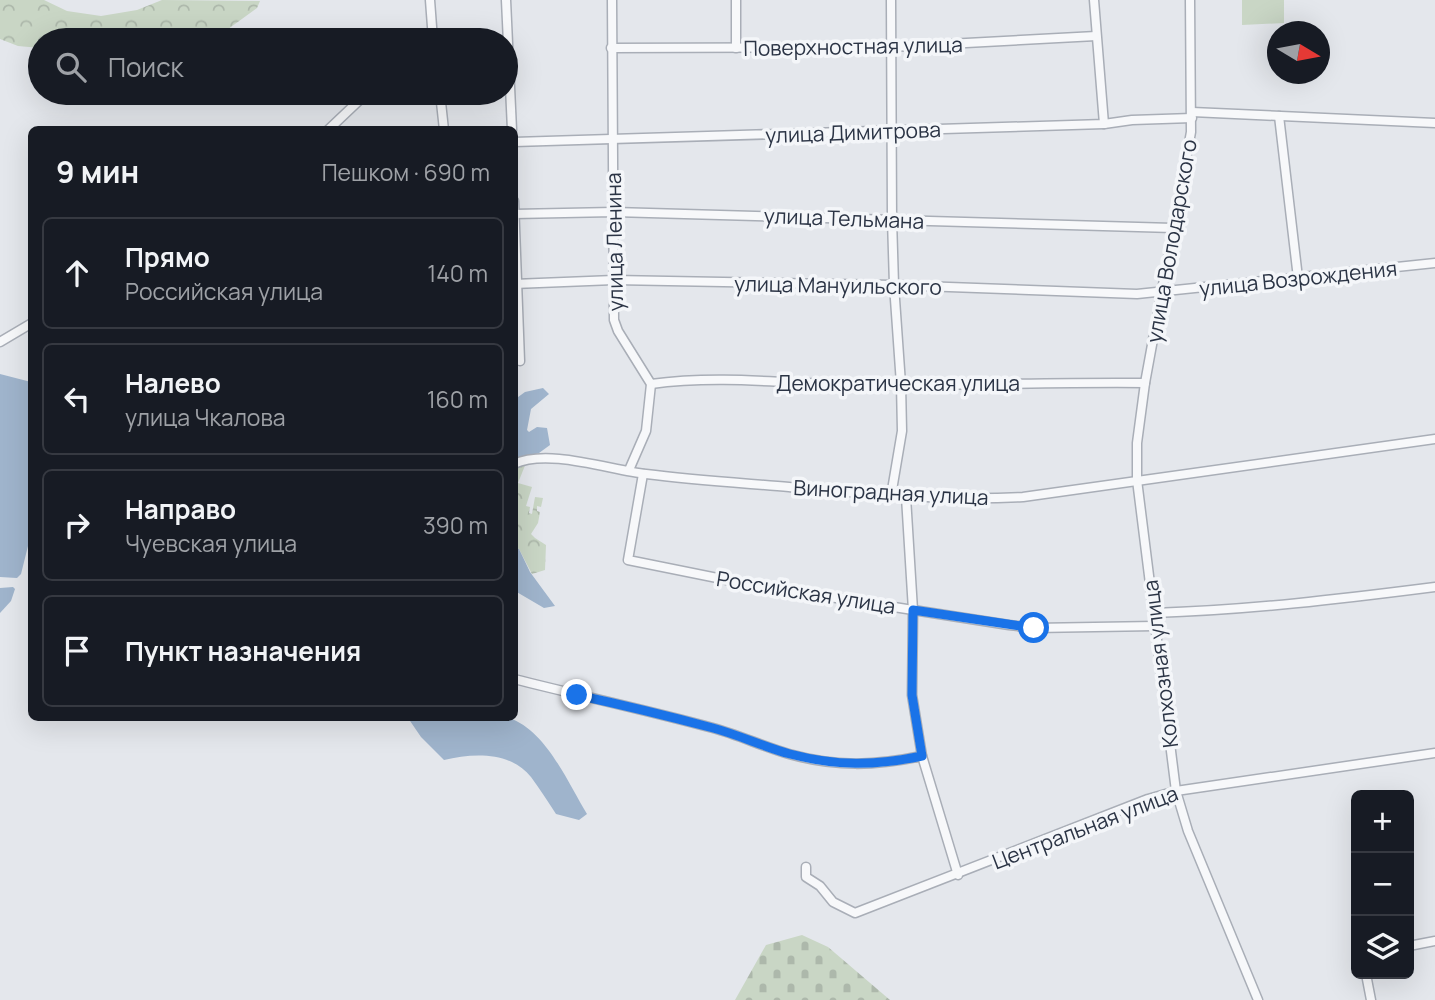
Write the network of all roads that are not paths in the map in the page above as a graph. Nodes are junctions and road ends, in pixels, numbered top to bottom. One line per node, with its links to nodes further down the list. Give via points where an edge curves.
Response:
1 (429, 0): 8 (street)
2 (506, 0): 9 (street)
3 (612, 0): 12 (street, улица Ленина)
4 (736, 0): 13 (street)
5 (891, 0): 11 (street)
6 (1094, 0): 10 (street)
7 (1190, 0): 17 (street, улица Володарского)
8 (432, 28)
9 (507, 28)
10 (1096, 36): 11 (street, Поверхностная улица); 20 (street)
11 (891, 47): 13 (street, Поверхностная улица); 24 (street)
12 (611, 48): 13 (street, Поверхностная улица); 25 (street, улица Ленина)
13 (736, 48)
14 (355, 105): 21 (street)
15 (441, 105): 22 (street)
16 (511, 105): 23 (street)
17 (1192, 115): 18 (street, улица Димитрова); 20 (street, улица Димитрова); 30 (street, улица Володарского)
18 (1279, 116): 19 (street, улица Димитрова); 32 (street)
19 (1435, 123)
20 (1104, 124): 24 (street, улица Димитрова)
21 (332, 126)
22 (444, 126)
23 (512, 126)
24 (891, 131): 25 (street, улица Димитрова); 29 (street)
25 (613, 141): 26 (street, улица Димитрова); 27 (street, улица Ленина)
26 (518, 142)
27 (614, 212): 28 (street, улица Тельмана); 29 (street, улица Тельмана); 33 (street, улица Ленина)
28 (518, 214)
29 (892, 219): 30 (street, улица Тельмана); 35 (street)
30 (1173, 228): 36 (street, улица Володарского)
31 (1435, 263): 32 (street, улица Возрождения)
32 (1298, 278): 36 (street, улица Возрождения)
33 (614, 280): 34 (street, улица Мануильского); 35 (street, улица Мануильского); 42 (street, улица Ленина, via 614,320)
34 (518, 284)
35 (894, 285): 36 (street, улица Мануильского); 43 (street)
36 (1162, 293): 41 (street, улица Володарского)
37 (518, 309): 40 (street)
38 (28, 325): 39 (street)
39 (0, 342)
40 (520, 360)
41 (1145, 383): 43 (street, Демократическая улица); 48 (street, улица Володарского)
42 (651, 384): 43 (street, Демократическая улица, via 725,379); 46 (street, via 646,431)
43 (901, 384): 49 (street, via 902,432)
44 (1435, 439): 48 (street, Виноградная улица)
45 (518, 463): 46 (street, Виноградная улица, via 566,459)
46 (629, 470): 47 (street, Виноградная улица)
47 (643, 474): 49 (street, Виноградная улица); 52 (street, Российская улица, via 628,560)
48 (1137, 480): 50 (street, Виноградная улица, via 1023,496); 53 (street, Колхозная улица)
49 (891, 496): 50 (street, Виноградная улица)
50 (906, 497): 52 (street)
51 (1435, 587): 53 (street, via 1311,603)
52 (913, 610): 54 (street, Российская улица, via 1034,628); 57 (street, via 912,695)
53 (1154, 614): 54 (street, Колхозная улица)
54 (1155, 626): 58 (street, Колхозная улица)
55 (518, 679): 57 (street, via 818,760 886,764)
56 (1435, 753): 58 (street, Центральная улица)
57 (922, 756): 60 (street)
58 (1176, 790): 60 (street, Центральная улица); 64 (street, Колхозная улица, via 1188,831)
59 (806, 867): 60 (street, Центральная улица, via 806,877 833,902 855,914)
60 (958, 875)
61 (1435, 941): 62 (street)
62 (1414, 945)
63 (1367, 979): 65 (street)
64 (1258, 1000)
65 (1371, 1000)

